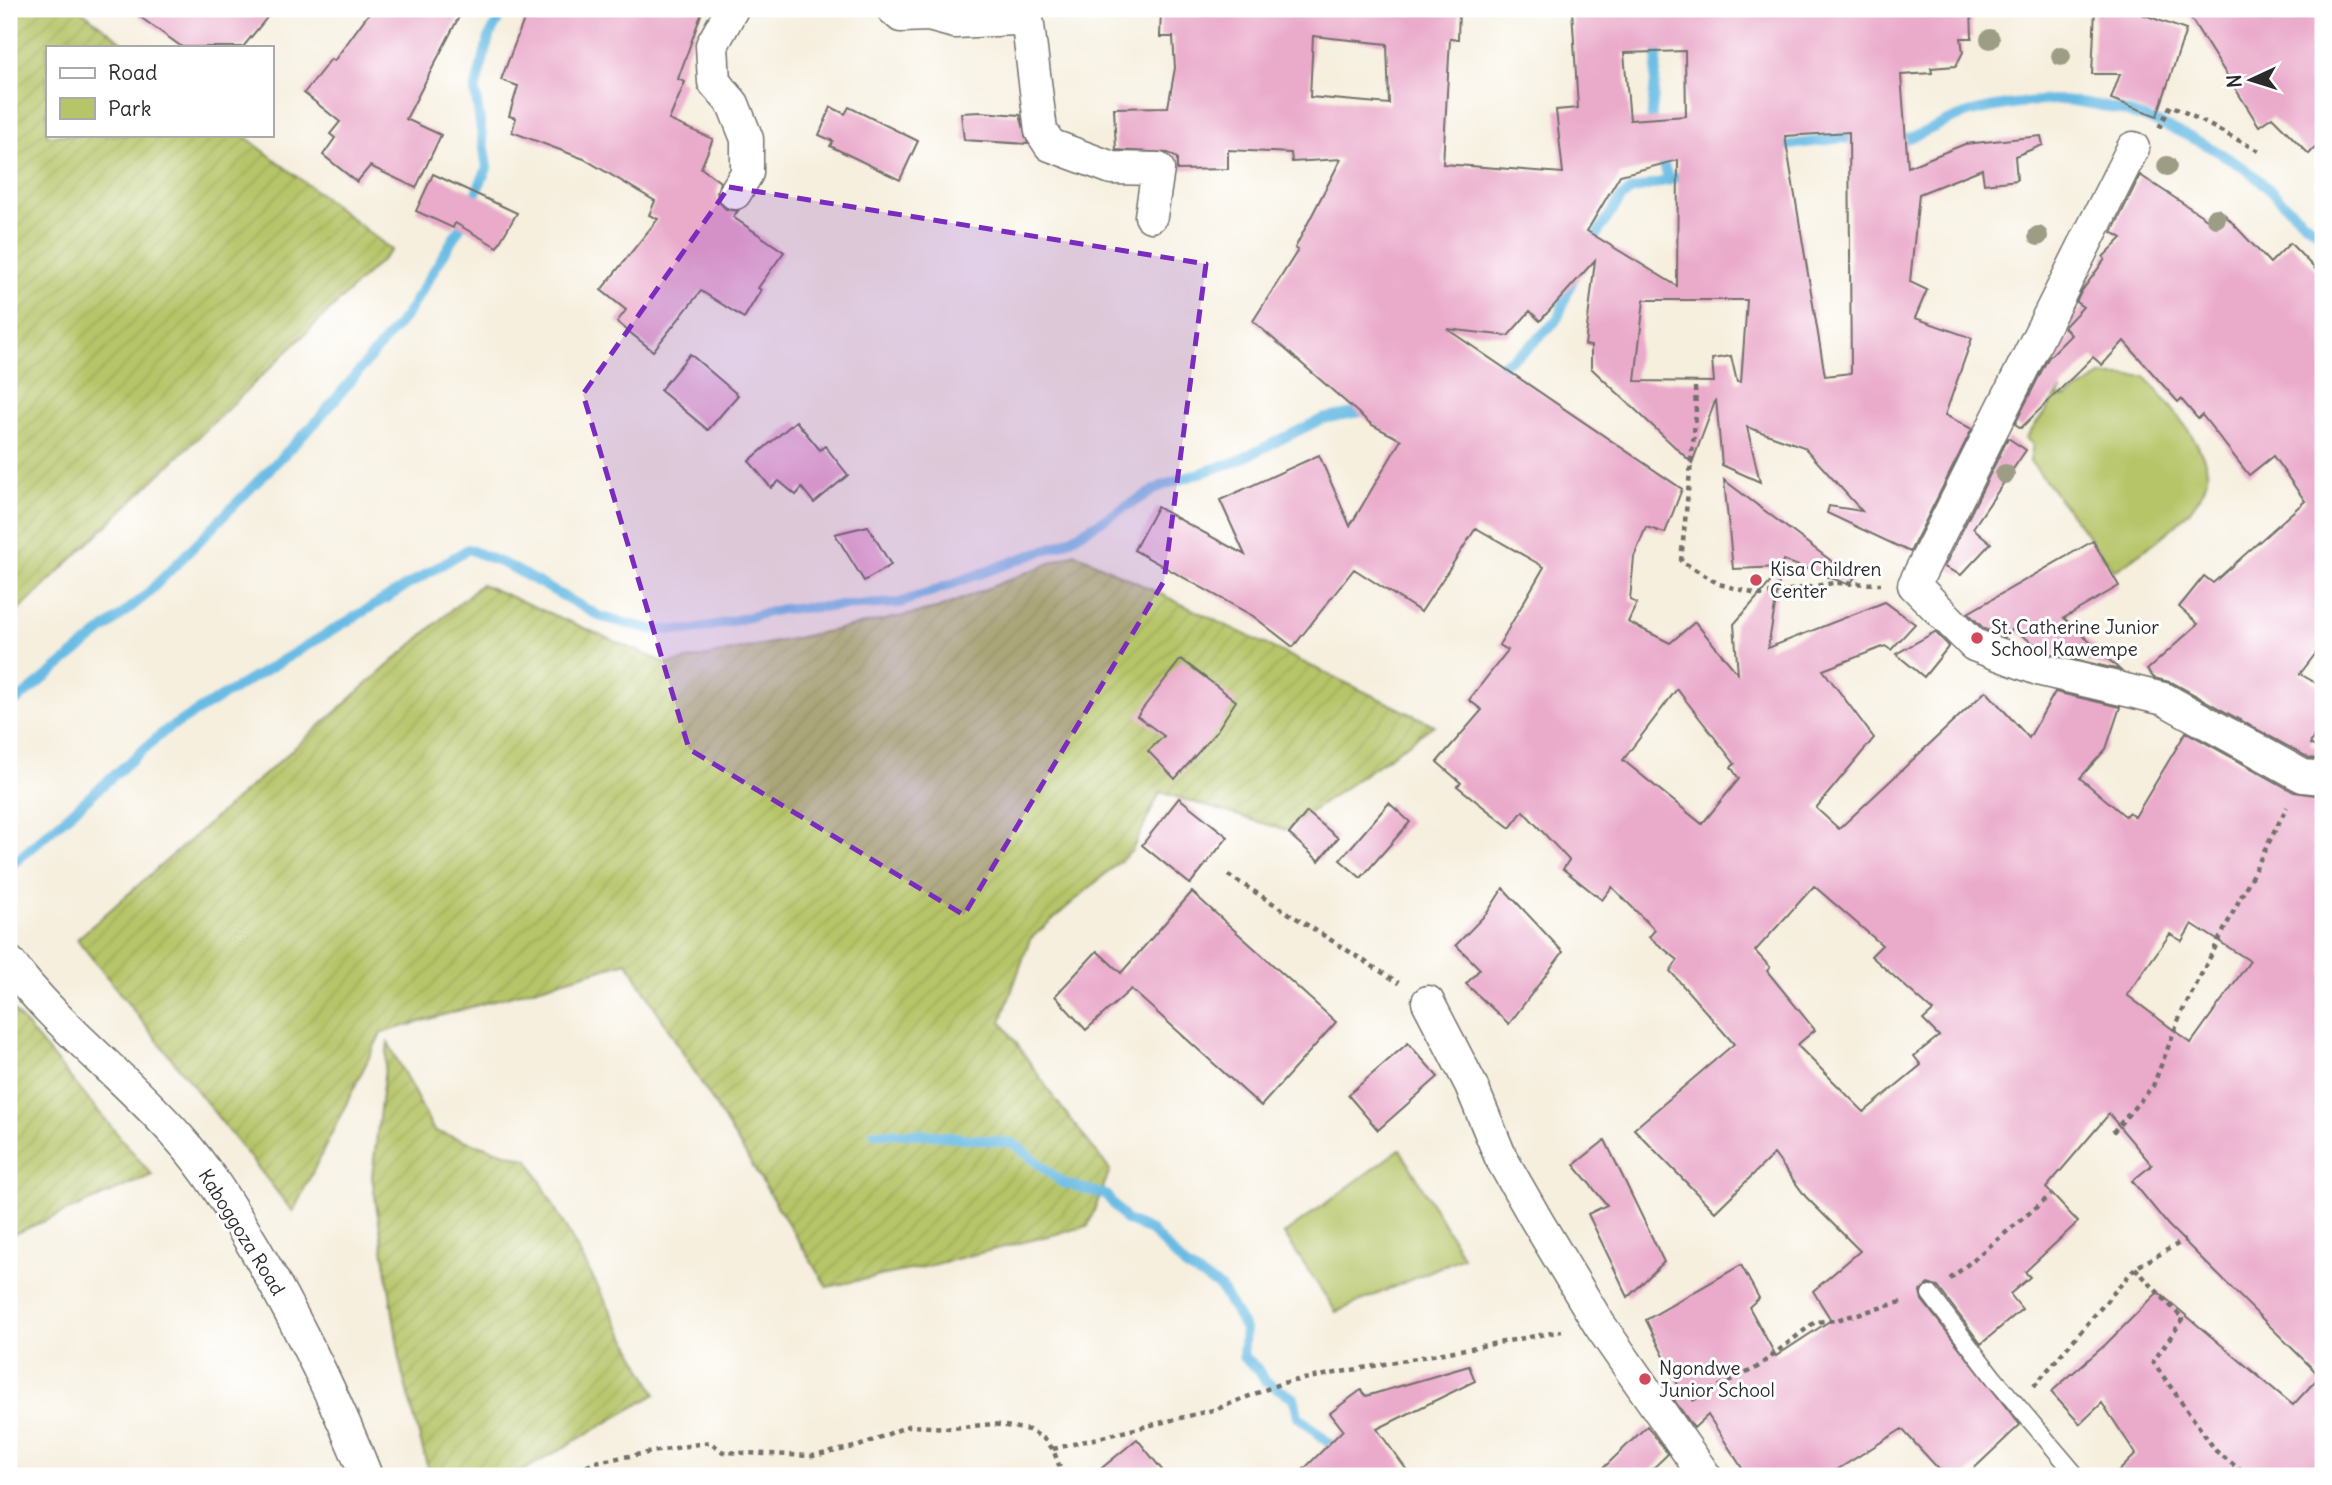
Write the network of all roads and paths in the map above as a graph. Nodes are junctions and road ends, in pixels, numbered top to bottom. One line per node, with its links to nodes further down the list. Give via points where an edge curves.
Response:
1 (732, 9): 7 (street, via 712,45 714,82 733,104 747,139 747,173)
2 (893, 9): 3 (street, via 901,16 929,15 955,22)
3 (1026, 16): 8 (street, via 1041,131 1050,145 1112,168 1158,169)
4 (2163, 120): 6 (path, via 2171,105)
5 (2133, 148): 10 (street)
6 (2259, 151)
7 (736, 193)
8 (1151, 216)
9 (1695, 387): 10 (path, via 1681,561 1719,584 1760,595 1833,583)
10 (1914, 585): 11 (street, via 1973,645 2042,670 2164,699)
11 (2313, 777): 15 (path, via 2181,1014 2153,1086)
12 (1228, 875): 14 (path)
13 (9, 962): 24 (street, Kaboggoza Road, via 52,1015 179,1138 218,1186 316,1360)
14 (1428, 1002): 20 (street, via 1471,1085 1501,1158)
15 (2113, 1132)
16 (2051, 1195): 19 (path)
17 (2185, 1240): 18 (path)
18 (2135, 1268): 21 (path); 29 (path, via 2183,1319 2153,1362 2216,1451)
19 (1930, 1294): 21 (lane); 22 (path, via 1836,1321 1815,1322 1756,1368)
20 (1600, 1324): 22 (street); 23 (path, via 1282,1383 1217,1409)
21 (2017, 1405): 28 (lane)
22 (1664, 1414): 27 (street)
23 (1053, 1449): 25 (path, via 1029,1430 993,1424 908,1426 827,1455 723,1452 710,1442 595,1462); 26 (path)
24 (366, 1476)
25 (569, 1476)
26 (1063, 1476)
27 (1705, 1476)
28 (2077, 1476)
29 (2248, 1476)

